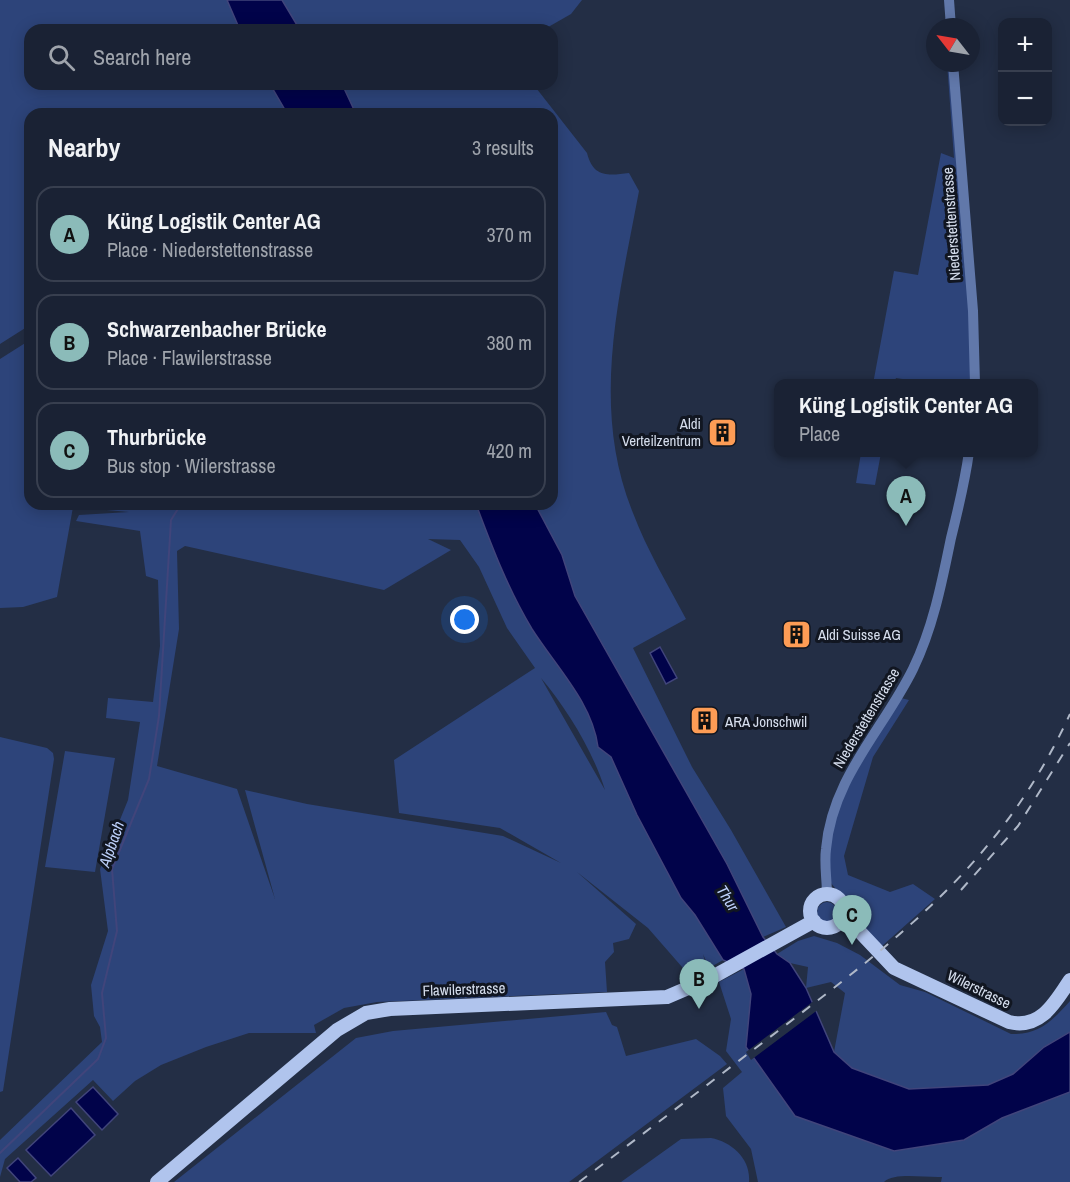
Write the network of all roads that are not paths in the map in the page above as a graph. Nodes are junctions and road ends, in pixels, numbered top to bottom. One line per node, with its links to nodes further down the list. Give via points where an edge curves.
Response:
1 (949, 0): 2 (street)
2 (950, 18)
3 (954, 72): 4 (street, Niederstettenstrasse)
4 (975, 379)
5 (968, 457): 6 (street, Niederstettenstrasse, via 926,638 897,697 852,764 832,814 825,850)
6 (828, 895): 7 (main road, via 820,895 812,902 810,912); 8 (main road, Wilerstrasse, via 840,902)
7 (814, 921): 8 (main road, Wilerstrasse, via 826,928); 10 (main road, Flawilerstrasse, via 687,990 657,998 366,1013 337,1030)
8 (841, 921): 9 (main road, Wilerstrasse, via 894,968 1014,1023 1039,1019)
9 (1070, 980)
10 (156, 1182)

